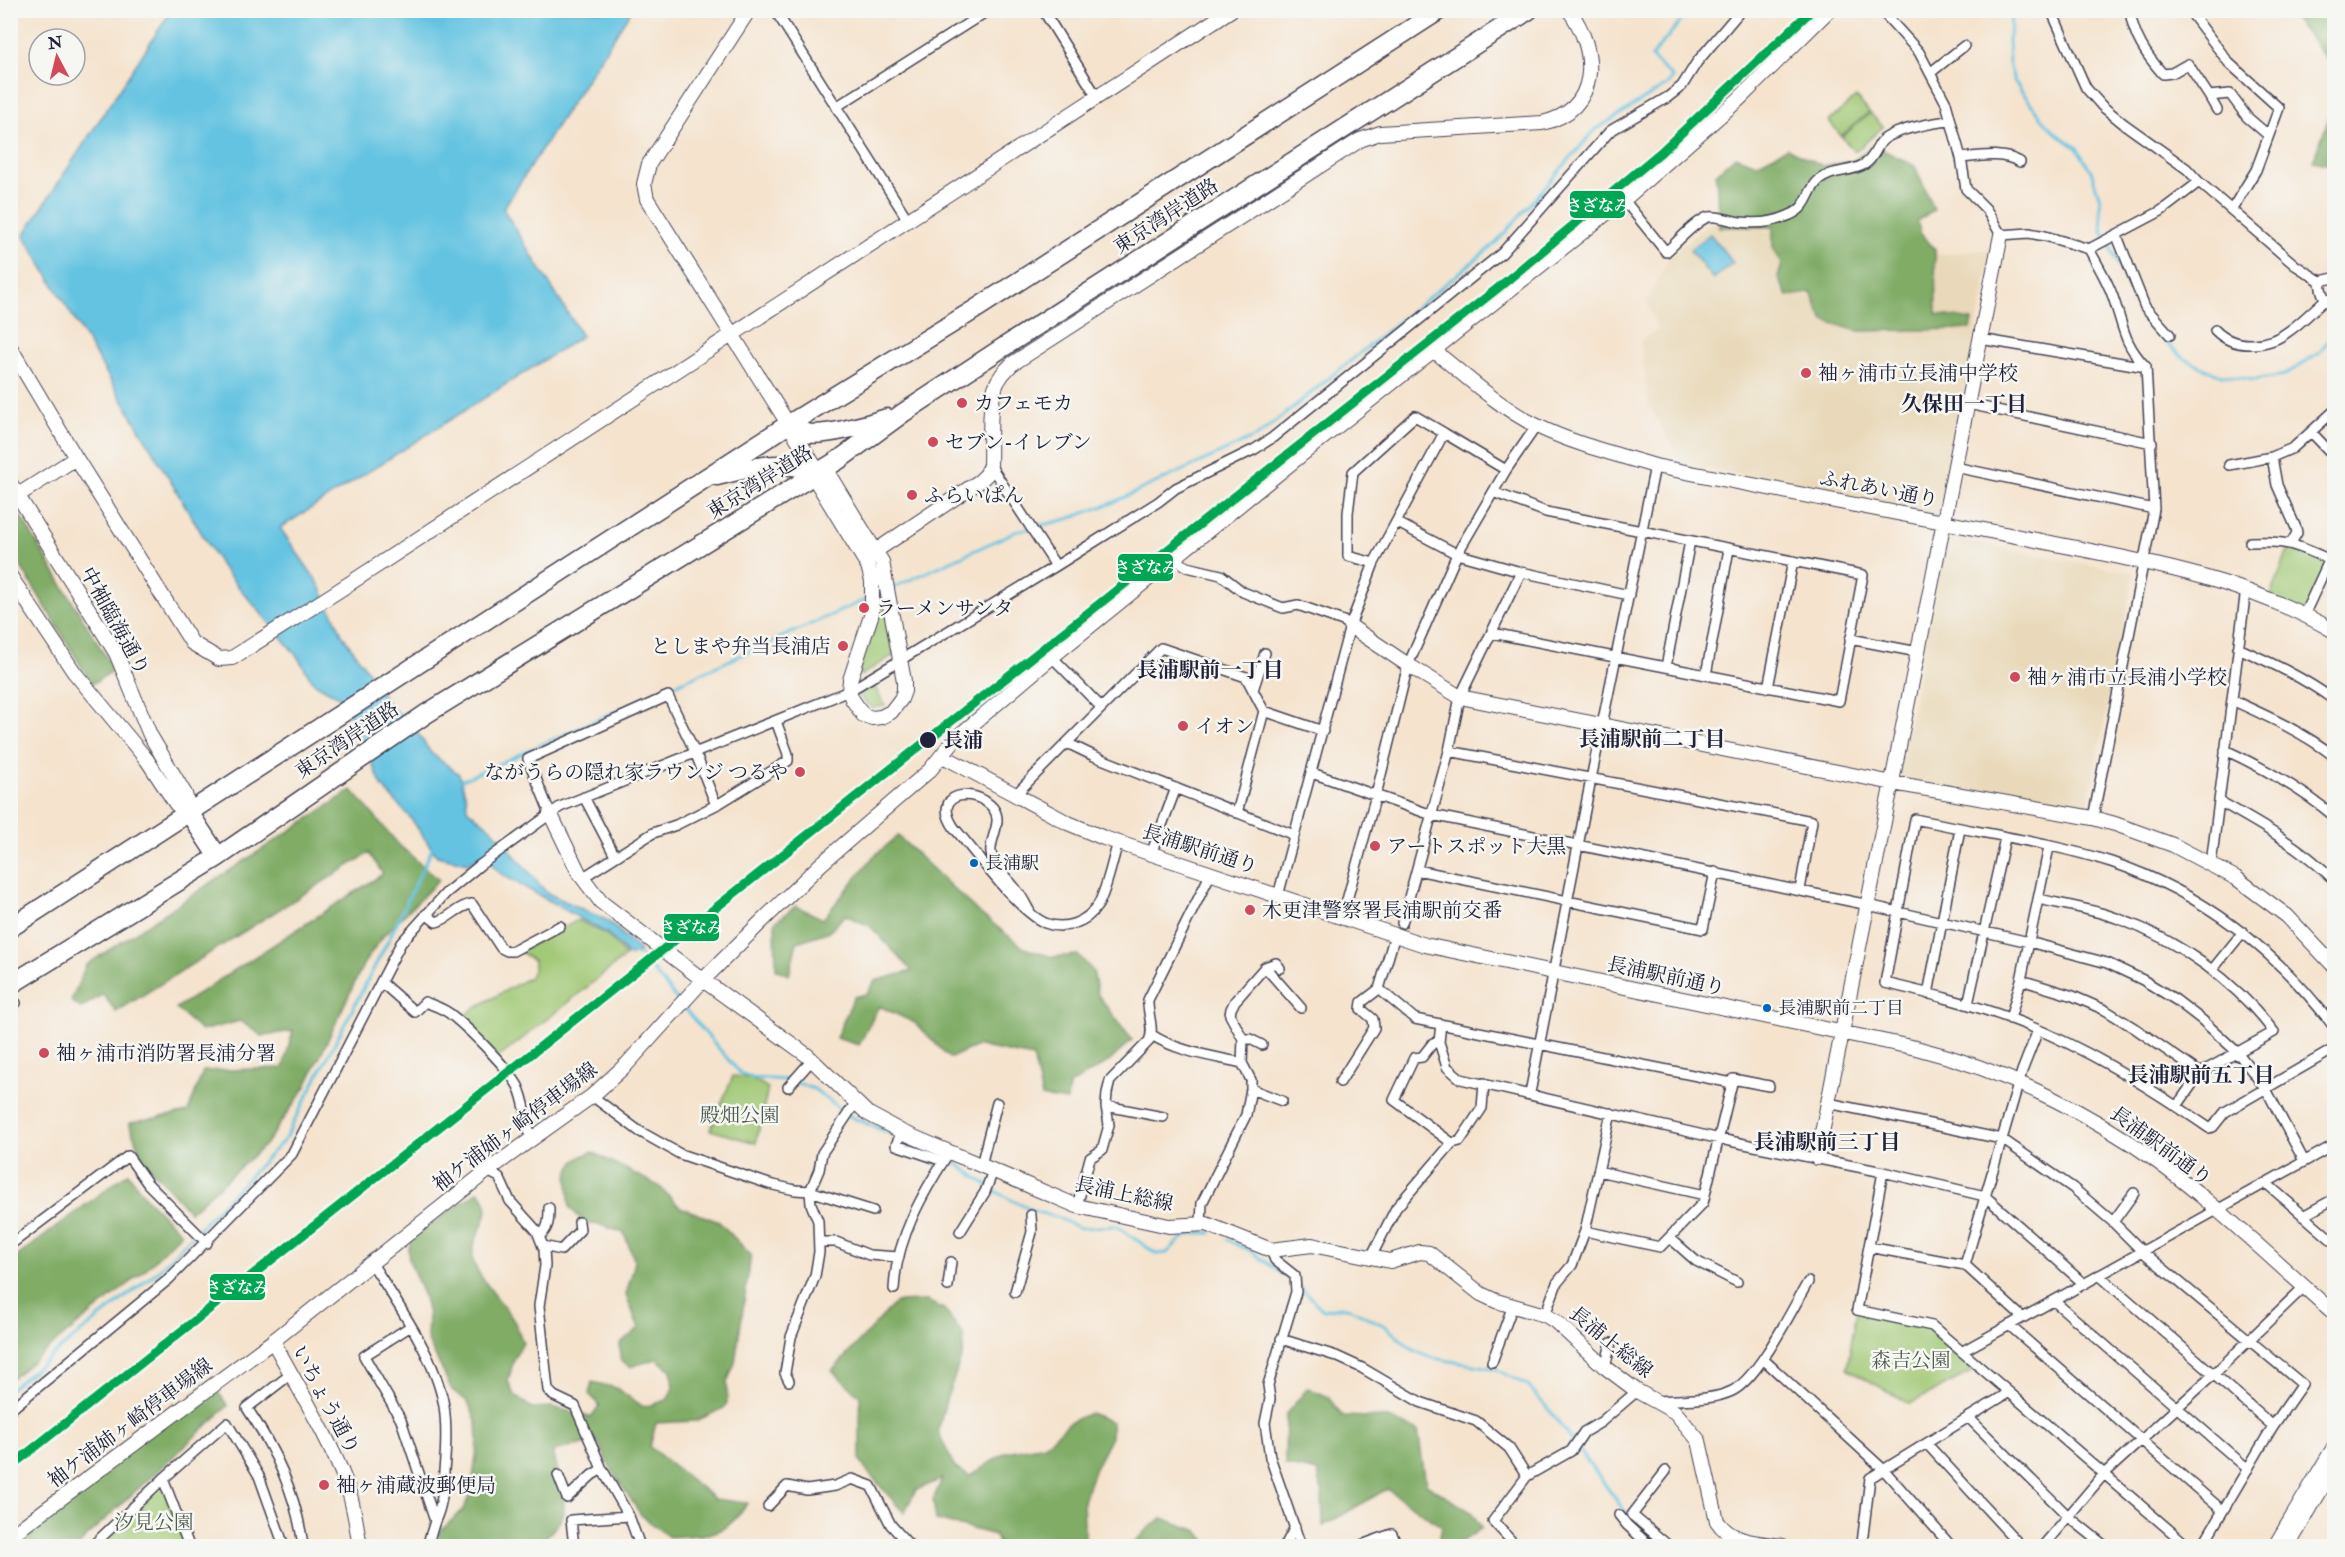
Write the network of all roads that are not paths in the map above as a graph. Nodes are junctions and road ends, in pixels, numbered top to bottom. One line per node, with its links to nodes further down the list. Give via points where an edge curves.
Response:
1 (749, 10): 37 (street, via 649,164 644,184 647,199)
2 (775, 10): 19 (street)
3 (989, 10): 19 (street)
4 (1043, 10): 18 (street)
5 (1231, 10): 18 (street)
6 (1440, 10): 46 (highway, 東京湾岸道路, via 974,310)
7 (1529, 10): 45 (highway, 東京湾岸道路)
8 (1569, 10): 54 (street, via 1585,36 1590,76 1569,112 1542,123 1380,134 1360,140 1012,364 1001,375 992,397)
9 (1741, 10): 80 (street, via 1682,86 1610,131 1502,253 1272,438 1176,488)
10 (1829, 10): 26 (street, 袖ケ浦姉ヶ崎停車場線, via 1738,100)
11 (1881, 10): 16 (street, via 1919,52)
12 (2050, 10): 25 (street, via 2086,88 2102,106 2187,169)
13 (2130, 10): 17 (street, via 2132,29 2152,62 2163,74 2188,64)
14 (2189, 10): 22 (street, via 2229,63 2279,108)
15 (1964, 46): 16 (street)
16 (1930, 73): 21 (street, via 1946,103)
17 (2208, 96): 20 (street); 22 (street, via 2230,94 2247,117)
18 (1097, 97): 28 (street)
19 (836, 107): 28 (street)
20 (2217, 110)
21 (1950, 121): 23 (street); 26 (street, via 1889,135 1863,165 1832,172 1817,182 1798,212 1770,222 1710,217 1665,252)
22 (2268, 135): 27 (street, via 2256,170)
23 (1961, 158): 24 (street, via 1994,155); 29 (street, via 1966,189 1986,209)
24 (2020, 162)
25 (2199, 183): 27 (street); 30 (street)
26 (1624, 200): 41 (street, 袖ケ浦姉ヶ崎停車場線)
27 (2232, 209): 33 (street, via 2295,265)
28 (908, 220): 37 (street)
29 (2001, 235): 31 (street, via 2029,233); 39 (street)
30 (2117, 236): 31 (street); 38 (street, via 2145,307)
31 (2089, 249): 42 (street, via 2114,299 2121,328 2133,353)
32 (2334, 278): 33 (street)
33 (2320, 281): 34 (street)
34 (2325, 300): 35 (street); 36 (street, via 2287,333 2260,344 2240,344)
35 (2334, 307)
36 (2215, 330)
37 (733, 333): 46 (street); 53 (street, via 232,657 219,659 192,643)
38 (2170, 335)
39 (1980, 339): 42 (street); 43 (street)
40 (10, 347): 53 (street)
41 (1433, 351): 47 (street, ふれあい通り, via 1509,409); 75 (street, 袖ケ浦姉ヶ崎停車場線)
42 (2146, 367): 50 (street)
43 (1968, 404): 50 (street); 57 (street)
44 (2334, 411): 49 (street)
45 (903, 413): 46 (highway, via 815,434); 59 (highway, 東京湾岸道路)
46 (789, 424): 59 (street); 60 (highway, 東京湾岸道路)
47 (1537, 425): 56 (street, ふれあい通り, via 1594,448); 58 (street)
48 (1444, 433): 58 (street); 64 (street); 79 (street, via 1415,416 1353,472 1348,556)
49 (2312, 433): 51 (street); 52 (street, via 2293,448)
50 (2152, 443): 63 (street)
51 (2334, 456)
52 (2272, 457): 55 (street); 69 (street, via 2277,485 2296,528)
53 (76, 458): 62 (street)
54 (990, 465): 72 (street, via 980,481); 80 (street)
55 (2229, 465)
56 (1655, 466): 65 (street, ふれあい通り); 66 (street)
57 (1955, 467): 63 (street); 65 (street)
58 (1506, 470): 61 (street)
59 (819, 473): 60 (highway, via 786,464); 72 (street, via 829,475); 74 (street, via 818,484); 139 (highway, 東京湾岸道路, via 426,714)
60 (703, 480): 127 (highway, 東京湾岸道路)
61 (1493, 492): 66 (street, via 1546,512); 73 (street)
62 (13, 493): 127 (street, 中袖臨海通り, via 116,653 150,735 185,794)
63 (2154, 509): 78 (street)
64 (1396, 522): 73 (street); 79 (street)
65 (1943, 522): 78 (street, ふれあい通り); 91 (street)
66 (1641, 532): 67 (street); 84 (street)
67 (1690, 541): 70 (street); 97 (street)
68 (2250, 542): 69 (street)
69 (2291, 543): 76 (street)
70 (1730, 549): 77 (street); 98 (street)
71 (2334, 550): 76 (street)
72 (877, 551): 74 (street); 95 (street, via 886,578)
73 (1457, 554): 81 (street); 96 (street)
74 (864, 558): 101 (street, via 872,581 872,613)
75 (1173, 559): 86 (street, via 1187,567 1221,575 1243,592 1283,608 1298,605); 93 (street, 袖ケ浦姉ヶ崎停車場線)
76 (2330, 560): 85 (street)
77 (1793, 561): 89 (street, via 1863,575); 99 (street)
78 (2143, 561): 83 (street, ふれあい通り); 130 (street)
79 (1374, 563): 86 (street)
80 (1056, 566): 95 (street)
81 (1521, 572): 84 (street); 88 (street)
82 (10, 576): 127 (street, via 74,672 147,760 176,804)
83 (2246, 589): 85 (street, ふれあい通り); 90 (street)
84 (1629, 595): 94 (street)
85 (2305, 613): 87 (street, ふれあい通り)
86 (1350, 626): 96 (street); 109 (street)
87 (2334, 631)
88 (1492, 633): 94 (street); 102 (street)
89 (1850, 639): 91 (street); 99 (street, via 1839,701)
90 (2238, 648): 103 (street); 104 (street, via 2276,664)
91 (1918, 652): 118 (street)
92 (1265, 653): 100 (street)
93 (1052, 657): 105 (street); 114 (street, 袖ケ浦姉ヶ崎停車場線, via 955,739)
94 (1617, 658): 97 (street); 108 (street)
95 (900, 659): 101 (street); 101 (street, via 904,691 891,712 882,717 863,715)
96 (1408, 665): 102 (street); 120 (street)
97 (1666, 667): 98 (street)
98 (1706, 675): 99 (street)
99 (1768, 688)
100 (1253, 690): 105 (street, via 1246,677 1161,648); 106 (street)
101 (849, 692): 107 (street)
102 (1460, 697): 108 (street); 112 (street)
103 (2232, 700): 111 (street); 115 (street, via 2298,732)
104 (2334, 700)
105 (1101, 707): 110 (street)
106 (1264, 711): 109 (street); 126 (street)
107 (776, 721): 113 (street); 124 (street, via 788,761)
108 (1603, 725): 117 (street); 118 (street)
109 (1323, 731): 116 (street)
110 (1067, 743): 119 (street); 121 (street)
111 (2225, 750): 123 (street); 129 (street, via 2293,786)
112 (1449, 751): 117 (street); 128 (street)
113 (695, 752): 122 (street); 124 (street); 125 (street, via 668,696 528,759)
114 (943, 756): 121 (street, 長浦駅前通り); 167 (street, 袖ケ浦姉ヶ崎停車場線, via 821,864)
115 (2334, 756)
116 (1312, 773): 120 (street); 132 (street)
117 (1591, 779): 135 (street); 146 (street, via 1812,821)
118 (1893, 783): 130 (street); 150 (street)
119 (1176, 788): 126 (street); 137 (street)
120 (1376, 795): 128 (street); 154 (street)
121 (1014, 796): 134 (street, 長浦駅前通り)
122 (584, 797): 125 (street); 138 (street)
123 (2219, 801): 140 (street); 145 (street, via 2268,828)
124 (716, 805): 138 (street, via 653,833)
125 (549, 813): 144 (street, 長浦上総線); 153 (street, via 480,865)
126 (1237, 813): 132 (street)
127 (190, 814): 139 (highway); 157 (highway, 東京湾岸道路)
128 (1432, 815): 135 (street); 141 (street)
129 (2334, 816)
130 (2093, 819): 140 (street, via 2147,835)
131 (1960, 829): 133 (street); 152 (street, via 1915,819); 155 (street)
132 (1294, 835): 147 (street)
133 (2005, 838): 136 (street); 159 (street)
134 (1118, 843): 137 (street, 長浦駅前通り); 151 (street, via 1099,902 1091,914 1062,926 1045,922)
135 (1578, 845): 142 (street); 149 (street)
136 (2049, 847): 148 (street); 160 (street, via 2110,862 2169,886)
137 (1151, 854): 143 (street, 長浦駅前通り)
138 (615, 856): 144 (street)
139 (218, 857): 170 (highway, 東京湾岸道路)
140 (2211, 864): 162 (street, via 2287,916)
141 (1417, 870): 149 (street); 158 (street)
142 (1714, 872): 146 (street); 149 (street, via 1702,929)
143 (1211, 873): 147 (street, 長浦駅前通り); 180 (street, via 1148,1000)
144 (582, 878): 167 (street, 長浦上総線, via 601,902)
145 (2334, 880)
146 (1800, 890): 150 (street)
147 (1278, 896): 154 (street, 長浦駅前通り)
148 (2038, 898): 161 (street); 165 (street, via 2145,929)
149 (1567, 902): 166 (street)
150 (1869, 905): 152 (street); 179 (street)
151 (1030, 912): 151 (street, via 950,822 947,810 952,799 965,794 995,811 997,826 992,855)
152 (1899, 912): 155 (street); 172 (street, via 1885,983)
153 (426, 914): 156 (street, via 436,922 462,905 472,904 501,948 507,951); 169 (street, via 401,944)
154 (1342, 918): 158 (street, 長浦駅前通り)
155 (1943, 922): 159 (street); 172 (street)
156 (560, 926)
157 (10, 928)
158 (1399, 929): 166 (street, 長浦駅前通り, via 1470,956); 171 (street)
159 (1986, 932): 161 (street); 173 (street)
160 (2243, 932): 165 (street); 177 (street, via 2290,974)
161 (2030, 942): 168 (street); 186 (street, via 2107,963 2143,980 2176,1000)
162 (2334, 965)
163 (1265, 967): 164 (street, via 1276,963); 174 (street); 181 (street, via 1231,1009 1230,1016)
164 (1280, 968)
165 (2212, 970): 186 (street, via 2256,1009 2274,1032)
166 (1554, 973): 179 (street, 長浦駅前通り); 183 (street)
167 (703, 980): 187 (street, 長浦上総線); 199 (street, 袖ケ浦姉ヶ崎停車場線, via 627,1064)
168 (2021, 980): 175 (street); 189 (street, via 2105,1010)
169 (381, 982): 210 (street, via 415,1012 425,1002 443,1009 501,1064 518,1086); 239 (street, via 297,1148)
170 (10, 985)
171 (1379, 989): 176 (street, via 1414,1019); 190 (street, via 1362,1002 1361,1010 1373,1019 1374,1028)
172 (1928, 994): 173 (street)
173 (1968, 1004): 175 (street)
174 (1301, 1008)
175 (2010, 1019): 178 (street)
176 (1441, 1024): 182 (street); 183 (street)
177 (2334, 1027)
178 (2038, 1030): 193 (street); 205 (street, via 2125,1073)
179 (1842, 1032): 193 (street, 長浦駅前通り, via 1941,1054); 203 (street)
180 (1152, 1035): 188 (street, via 1186,1049); 204 (street, via 1110,1081)
181 (1243, 1038): 184 (street); 188 (street)
182 (1439, 1042): 191 (street, via 1448,1067 1461,1079); 211 (street, via 1422,1057 1414,1058 1394,1100)
183 (1540, 1044): 192 (street); 198 (street)
184 (1262, 1046)
185 (2334, 1049): 197 (street)
186 (2238, 1053): 189 (street); 197 (street)
187 (812, 1060): 195 (street); 201 (street, 長浦上総線)
188 (1242, 1063): 196 (street)
189 (2200, 1073): 205 (street)
190 (1340, 1082)
191 (1484, 1083): 198 (street); 211 (street, via 1482,1108 1460,1141)
192 (1732, 1083): 194 (street, via 1733,1079); 208 (street)
193 (2019, 1083): 209 (street); 228 (street, 長浦駅前通り, via 2133,1144)
194 (1769, 1086)
195 (788, 1087)
196 (1251, 1089): 200 (street); 234 (street, via 1246,1115 1202,1203)
197 (2266, 1089): 205 (street, via 2225,1112 2209,1128); 215 (street)
198 (1530, 1094): 206 (street)
199 (592, 1096): 210 (street, 袖ケ浦姉ヶ崎停車場線); 221 (street, via 639,1131 680,1154 769,1184)
200 (1282, 1101)
201 (856, 1102): 213 (street, 長浦上総線, via 867,1113); 221 (street, via 822,1154)
202 (997, 1103): 216 (street)
203 (1828, 1103): 209 (street); 214 (street)
204 (1106, 1106): 207 (street); 226 (street, via 1109,1125 1102,1150 1090,1158)
205 (2177, 1106)
206 (1611, 1113): 208 (street); 218 (street)
207 (1163, 1118)
208 (1720, 1139): 214 (street); 223 (street)
209 (2002, 1139): 224 (street); 233 (street, via 2073,1188)
210 (530, 1141): 217 (street, 袖ケ浦姉ヶ崎停車場線)
211 (1452, 1143): 248 (street, via 1396,1208)
212 (2334, 1145): 215 (street)
213 (946, 1156): 216 (street, 長浦上総線); 247 (street, via 920,1200)
214 (1817, 1158): 219 (street)
215 (2304, 1161): 220 (street)
216 (987, 1168): 226 (street, 長浦上総線); 236 (street, via 986,1192)
217 (487, 1171): 237 (street, via 499,1177 510,1201); 249 (street, 袖ケ浦姉ヶ崎停車場線)
218 (1598, 1171): 223 (street); 235 (street)
219 (1883, 1172): 224 (street); 244 (street)
220 (2265, 1183): 228 (street); 231 (street)
221 (810, 1191): 229 (street); 240 (street)
222 (2134, 1193): 233 (street)
223 (1705, 1195): 238 (street, via 1703,1203)
224 (1985, 1196): 251 (street); 255 (street)
225 (2334, 1199): 231 (street)
226 (1077, 1206): 234 (street, 長浦上総線, via 1169,1226)
227 (549, 1208): 237 (street, via 547,1228)
228 (2216, 1210): 246 (street); 257 (street, 長浦駅前通り)
229 (873, 1211)
230 (1031, 1215): 259 (street, via 1032,1232)
231 (2303, 1216): 241 (street)
232 (579, 1222): 243 (street, via 579,1230 561,1250)
233 (2113, 1222): 246 (street)
234 (1201, 1224): 245 (street, 長浦上総線, via 1216,1226)
235 (1585, 1231): 238 (street, via 1660,1247); 263 (street, via 1572,1265 1557,1282)
236 (960, 1232)
237 (539, 1236): 243 (street)
238 (1670, 1238): 253 (street, via 1696,1261)
239 (204, 1240): 242 (street, via 148,1184 128,1156); 282 (street, via 169,1279)
240 (819, 1242): 247 (street, via 836,1242 869,1255); 277 (street, via 815,1276 791,1337 785,1373)
241 (2334, 1242)
242 (10, 1245)
243 (543, 1246): 289 (street, via 545,1266 539,1306 548,1390 575,1406)
244 (1869, 1247): 251 (street); 271 (street, via 1857,1310 1932,1326)
245 (1271, 1250): 248 (street, 長浦上総線, via 1312,1245); 267 (street, via 1275,1260 1295,1276 1296,1292)
246 (2142, 1251): 252 (street); 268 (street)
247 (899, 1257): 258 (street)
248 (1371, 1257): 261 (street, 長浦上総線, via 1390,1261 1424,1252 1472,1289)
249 (371, 1262): 266 (street); 269 (street, 袖ケ浦姉ヶ崎停車場線)
250 (951, 1262): 256 (street)
251 (1965, 1265): 264 (street)
252 (2099, 1275): 255 (street); 276 (street)
253 (1737, 1282)
254 (1808, 1282): 272 (street)
255 (2084, 1284): 260 (street)
256 (948, 1286)
257 (2304, 1287): 262 (street, 長浦駅前通り); 268 (street)
258 (894, 1289)
259 (1015, 1292)
260 (2054, 1300): 264 (street); 281 (street)
261 (1513, 1305): 263 (street, 長浦上総線); 273 (street)
262 (2334, 1313)
263 (1545, 1315): 274 (street, 長浦上総線, via 1567,1330)
264 (2023, 1318): 265 (street)
265 (2009, 1325): 271 (street); 285 (street)
266 (411, 1326): 302 (street, via 444,1405 441,1508); 302 (street, via 364,1356 401,1420)
267 (1281, 1339): 295 (street, via 1336,1356 1420,1402 1476,1421 1509,1448); 303 (street, via 1268,1385 1266,1423 1270,1457)
268 (2250, 1340): 276 (street); 284 (street, via 2301,1384)
269 (273, 1341): 275 (street, いちょう通り); 304 (street, 袖ケ浦姉ヶ崎停車場線)
270 (1611, 1343): 274 (street)
271 (1963, 1351): 279 (street)
272 (1762, 1359): 280 (street, via 1745,1382 1732,1391); 291 (street)
273 (1492, 1362)
274 (1605, 1367): 278 (street, 長浦上総線)
275 (291, 1374): 308 (street, via 248,1408 287,1482); 309 (street, いちょう通り, via 347,1484)
276 (2213, 1375): 281 (street); 284 (street)
277 (789, 1381)
278 (1637, 1391): 280 (street, 長浦上総線); 295 (street, via 1584,1432 1571,1451)
279 (2008, 1393): 283 (street); 293 (street)
280 (1659, 1401): 321 (street, 長浦上総線, via 1675,1412 1699,1441 1717,1521 1723,1531 1745,1540)
281 (2178, 1408): 285 (street); 290 (street)
282 (10, 1410)
283 (1968, 1418): 286 (street); 301 (street)
284 (2273, 1426): 290 (street)
285 (2142, 1441): 293 (street); 298 (street)
286 (1927, 1444): 291 (street); 324 (street)
287 (2334, 1447): 329 (street)
288 (2334, 1467): 330 (street)
289 (602, 1469): 294 (street, via 567,1498); 300 (street)
290 (2248, 1469): 298 (street)
291 (1884, 1470): 322 (street, via 1870,1478 1862,1543); 323 (street)
292 (1666, 1471): 320 (street, via 1632,1515)
293 (2104, 1474): 301 (street); 327 (street)
294 (558, 1475)
295 (1527, 1476): 318 (street, via 1493,1521)
296 (163, 1479): 305 (street); 306 (street); 307 (street, via 226,1423 259,1476)
297 (768, 1506): 313 (street, via 787,1486 807,1490 852,1479 871,1486 891,1525)
298 (2223, 1510): 328 (street)
299 (1619, 1515): 319 (street)
300 (629, 1516): 311 (street, via 571,1520); 312 (street)
301 (2069, 1517): 325 (street); 326 (street)
302 (435, 1521): 310 (street)
303 (1294, 1527): 314 (street); 315 (street)
304 (10, 1536)
305 (92, 1546)
306 (189, 1546)
307 (284, 1546)
308 (303, 1546)
309 (360, 1546)
310 (427, 1546)
311 (574, 1546)
312 (640, 1546)
313 (910, 1546)
314 (1286, 1546)
315 (1301, 1546)
316 (1359, 1546): 317 (street, via 1392,1534)
317 (1397, 1546)
318 (1516, 1546)
319 (1650, 1546)
320 (1670, 1546)
321 (1783, 1546)
322 (1865, 1546)
323 (1951, 1546)
324 (2021, 1546)
325 (2043, 1546)
326 (2105, 1546)
327 (2188, 1546)
328 (2202, 1546)
329 (2275, 1546)
330 (2288, 1546)

